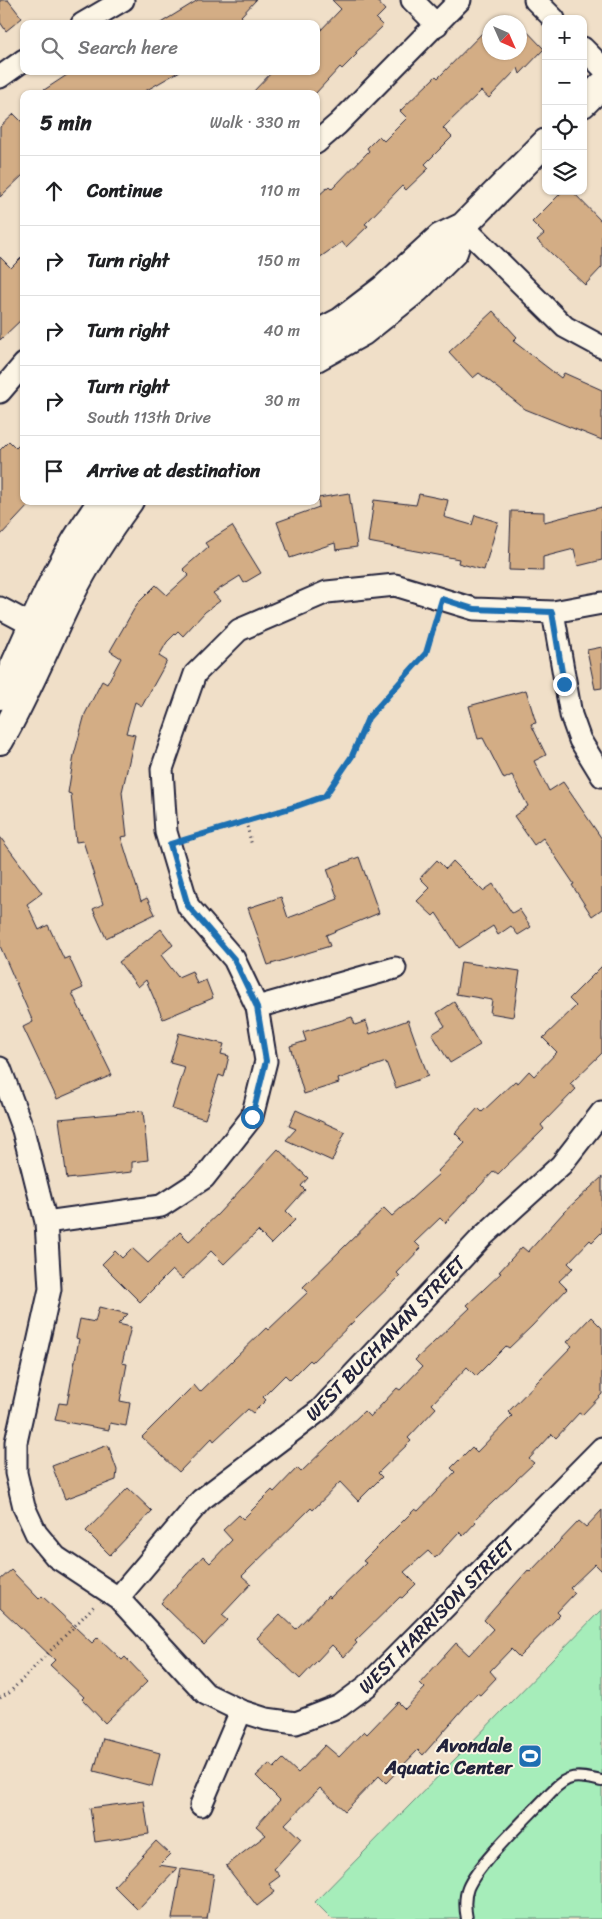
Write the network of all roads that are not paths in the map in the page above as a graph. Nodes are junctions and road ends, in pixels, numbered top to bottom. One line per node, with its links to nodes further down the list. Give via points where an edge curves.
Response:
1 (123, 0): 6 (street)
2 (412, 0): 7 (street)
3 (460, 0): 7 (street)
4 (535, 0): 5 (street)
5 (550, 15)
6 (89, 20)
7 (437, 25): 14 (street)
8 (587, 52): 10 (street)
9 (20, 63): 11 (street)
10 (602, 67)
11 (0, 77)
12 (602, 85): 13 (street)
13 (587, 100)
14 (320, 139)
15 (542, 146): 16 (street)
16 (464, 226): 17 (street, via 440,237 383,290 341,321); 18 (street, via 565,327); 19 (street, via 454,252 417,289 378,322)
17 (320, 332)
18 (602, 347)
19 (320, 356)
20 (20, 369): 21 (street)
21 (0, 392)
22 (99, 505): 27 (street, via 57,572)
23 (127, 505): 27 (street)
24 (602, 602): 26 (street)
25 (0, 608): 27 (street)
26 (552, 612): 30 (street, via 571,715 580,740); 32 (street, via 474,609 395,585 327,592 239,630 195,674 162,769 166,832 188,906 234,959)
27 (43, 631): 28 (street); 29 (street, via 16,715)
28 (0, 696)
29 (0, 741)
30 (602, 776)
31 (395, 968): 32 (street)
32 (257, 1007): 35 (street, via 266,1061 252,1117 204,1178 161,1206)
33 (0, 1068): 35 (street, WEST HARRISON STREET, via 23,1130)
34 (602, 1112): 37 (street, WEST BUCHANAN STREET, via 561,1165 482,1237 320,1410 201,1500)
35 (46, 1222): 37 (street, WEST HARRISON STREET, via 50,1289 16,1442 16,1473 24,1507 36,1533 56,1557)
36 (602, 1448): 38 (street, WEST HARRISON STREET, via 367,1686 340,1706 296,1723)
37 (112, 1595): 38 (street, WEST HARRISON STREET, via 206,1694)
38 (241, 1711): 40 (street)
39 (602, 1780): 41 (lane, via 573,1776 562,1780 486,1863 468,1888 465,1901)
40 (201, 1805)
41 (467, 1919)

